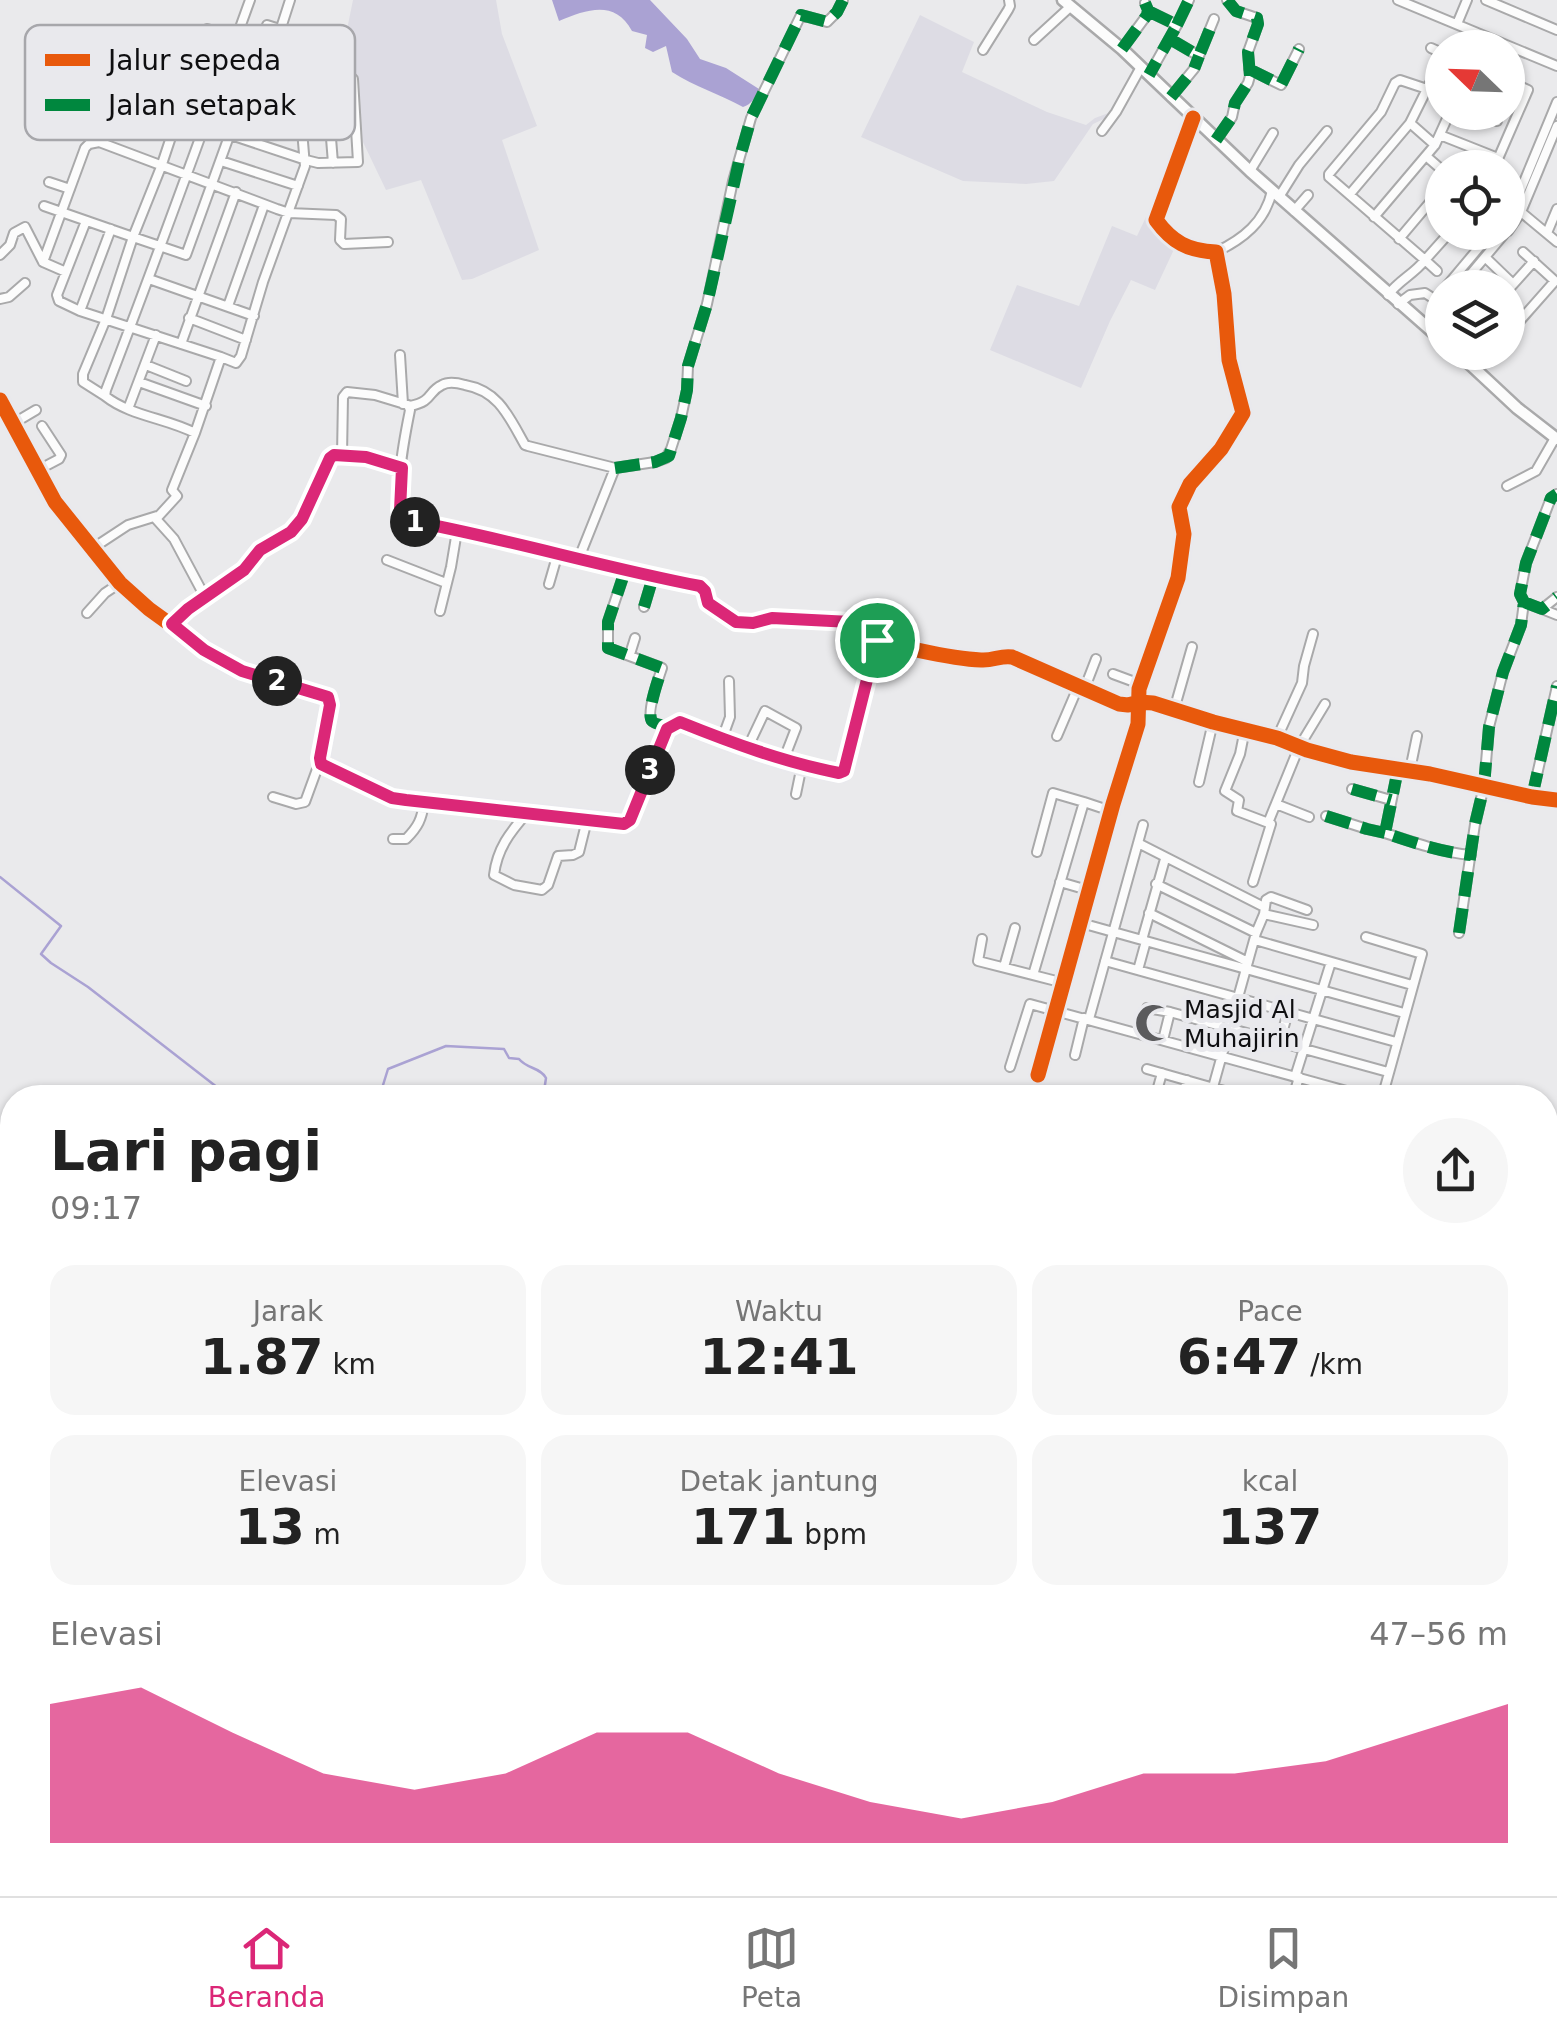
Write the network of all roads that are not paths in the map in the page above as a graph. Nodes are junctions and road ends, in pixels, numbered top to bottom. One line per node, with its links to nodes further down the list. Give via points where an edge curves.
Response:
1 (250, 0): 14 (street)
2 (290, 0): 15 (street)
3 (843, 0): 140 (street, via 828,22 801,15 751,118 668,456)
4 (1008, 0): 22 (street)
5 (1189, 0): 16 (street)
6 (1227, 0): 25 (street, via 1258,21)
7 (1398, 0): 13 (street)
8 (1467, 0): 13 (street)
9 (1486, 0): 17 (street)
10 (1066, 3): 18 (street); 20 (street)
11 (1557, 15): 17 (street)
12 (1214, 19): 23 (street)
13 (1456, 24): 24 (street)
14 (241, 25)
15 (281, 25)
16 (1177, 25): 19 (street); 20 (street, via 1147,7)
17 (1554, 29)
18 (1034, 40)
19 (1170, 40): 23 (street); 26 (street)
20 (1122, 49): 26 (street)
21 (1299, 49): 25 (street, via 1281,85)
22 (983, 50)
23 (1199, 56): 29 (street)
24 (1557, 66)
25 (1249, 69): 47 (street)
26 (1145, 71): 29 (street); 35 (street)
27 (1425, 89): 68 (street, via 1397,81 1381,112 1331,169 1329,178)
28 (1425, 91): 33 (street)
29 (1171, 96): 32 (street)
30 (1557, 102): 59 (street)
31 (355, 106): 55 (street, via 359,161)
32 (1194, 118): 47 (street); 89 (street, via 1156,220 1180,245)
33 (1410, 123): 49 (street); 68 (street)
34 (1442, 130): 39 (street)
35 (1102, 131)
36 (1326, 131): 66 (street)
37 (1556, 131): 63 (street)
38 (1273, 133): 57 (street)
39 (1440, 135): 49 (street); 51 (street)
40 (170, 140): 56 (street)
41 (199, 140): 58 (street)
42 (229, 140): 53 (street)
43 (246, 140): 48 (street)
44 (256, 140): 48 (street)
45 (304, 140): 54 (street)
46 (331, 140): 55 (street)
47 (1216, 140): 57 (street)
48 (255, 143): 54 (street)
49 (1435, 145): 50 (street)
50 (1431, 150)
51 (1478, 150)
52 (1425, 157): 76 (street)
53 (221, 160): 61 (street); 62 (street)
54 (306, 160): 55 (street); 62 (street)
55 (333, 163)
56 (161, 167): 58 (street); 64 (street, via 98,142 85,148); 81 (street)
57 (1250, 172): 66 (street)
58 (187, 175): 61 (street); 85 (street)
59 (1525, 180)
60 (49, 182): 64 (street)
61 (212, 184): 65 (street); 91 (street)
62 (298, 186): 74 (street)
63 (1525, 187)
64 (70, 189): 75 (street)
65 (236, 192): 69 (street); 97 (street)
66 (1275, 194): 73 (street); 89 (street, via 1253,228)
67 (1308, 194): 73 (street)
68 (1350, 194): 76 (street)
69 (264, 205): 74 (street); 111 (street)
70 (44, 206): 75 (street)
71 (1425, 209): 82 (street)
72 (1557, 209): 80 (street)
73 (1294, 211): 107 (street)
74 (289, 213): 83 (street, via 336,215 344,244); 114 (street)
75 (61, 214): 78 (street); 96 (street)
76 (1374, 217): 82 (street)
77 (1525, 218): 80 (street)
78 (86, 221): 79 (street); 103 (street)
79 (111, 229): 81 (street); 112 (street)
80 (1547, 234): 84 (street)
81 (133, 237): 85 (street); 115 (street)
82 (1400, 239): 94 (street)
83 (388, 242)
84 (1557, 242)
85 (160, 247): 91 (street); 104 (street)
86 (1434, 250): 94 (street)
87 (1477, 250): 99 (street)
88 (1492, 250): 93 (street)
89 (1216, 252): 172 (street, via 1229,360 1243,413 1180,502 1178,578)
90 (1523, 252): 95 (street)
91 (186, 255): 97 (street)
92 (0, 256): 96 (street, via 25,227)
93 (1486, 258): 100 (street); 101 (street)
94 (1425, 260): 98 (street); 107 (street)
95 (1534, 261): 102 (street); 113 (street, via 1554,282)
96 (42, 262): 103 (street)
97 (210, 262): 108 (street)
98 (1436, 270)
99 (1460, 270)
100 (1476, 270)
101 (1496, 270)
102 (1525, 271)
103 (66, 272): 112 (street, via 59,301)
104 (150, 279): 108 (street); 117 (street)
105 (25, 283): 109 (street)
106 (1425, 293): 110 (street)
107 (1388, 295): 110 (street)
108 (199, 296): 111 (street); 116 (street)
109 (0, 300)
110 (1398, 304): 118 (street)
111 (228, 306): 114 (street)
112 (80, 311): 115 (street)
113 (1525, 315)
114 (254, 316): 120 (street)
115 (106, 318): 117 (street); 128 (street, via 83,378)
116 (190, 318): 120 (street); 121 (street)
117 (130, 326): 119 (street); 128 (street)
118 (1425, 326)
119 (156, 336): 121 (street); 124 (street)
120 (246, 340): 123 (street, via 238,362)
121 (181, 344): 123 (street)
122 (400, 355): 130 (street)
123 (221, 358): 131 (street)
124 (146, 365): 126 (street); 127 (street)
125 (1476, 370): 137 (street)
126 (186, 380)
127 (138, 382): 131 (street); 132 (street)
128 (105, 396): 132 (street)
129 (0, 400): 134 (street)
130 (406, 405): 138 (street, via 344,394); 139 (street); 140 (street, via 427,401 444,384 477,387 507,412 525,444)
131 (206, 406): 136 (street)
132 (128, 409): 136 (street)
133 (36, 410): 134 (street)
134 (14, 423): 141 (street)
135 (42, 426): 141 (street, via 61,455)
136 (195, 433): 144 (street, via 172,490 177,496)
137 (1556, 438): 142 (street, via 1536,471)
138 (342, 456): 139 (street); 155 (street, via 330,458 291,532)
139 (402, 468): 145 (street, via 402,517)
140 (615, 468): 148 (street)
141 (38, 470): 146 (street)
142 (1507, 486)
143 (1557, 494): 157 (street, via 1526,563)
144 (157, 516): 146 (street); 155 (street)
145 (458, 531): 147 (street); 153 (street)
146 (93, 548): 152 (street)
147 (558, 553): 148 (street); 154 (street)
148 (578, 558): 150 (street)
149 (387, 560): 153 (street)
150 (626, 571): 151 (street); 168 (street, via 606,631 608,648)
151 (653, 577): 158 (street); 166 (street, via 700,586 708,603 736,622 851,622 869,627)
152 (120, 583): 160 (street); 163 (street)
153 (446, 583): 161 (street)
154 (549, 584)
155 (205, 597): 163 (street)
156 (1557, 597): 159 (street)
157 (1524, 602): 159 (street); 193 (street, via 1489,726)
158 (644, 606)
159 (1542, 609): 162 (street)
160 (87, 612)
161 (440, 612)
162 (1557, 616)
163 (172, 624): 188 (street, via 232,666 328,697)
164 (1313, 634): 183 (street, via 1302,684)
165 (635, 638): 168 (street)
166 (877, 640): 174 (street, via 951,657 1007,656); 189 (street, via 844,771)
167 (1192, 647): 177 (street)
168 (630, 654): 179 (street, via 662,668 650,718)
169 (1096, 659): 174 (street)
170 (1113, 674): 172 (street)
171 (729, 680): 184 (street, via 730,717)
172 (1140, 684): 175 (street)
173 (1557, 686): 196 (street)
174 (1081, 689): 175 (street, via 1119,704); 181 (street)
175 (1140, 702): 177 (street); 203 (street)
176 (1326, 704): 186 (street)
177 (1174, 710): 178 (street)
178 (1212, 722): 180 (street); 192 (street)
179 (669, 727): 184 (street, via 680,722); 207 (street, via 630,820)
180 (1245, 729): 183 (street); 208 (street, via 1225,792 1239,800 1238,811)
181 (1057, 736)
182 (1417, 736): 191 (street)
183 (1277, 738): 186 (street)
184 (722, 739): 185 (street)
185 (748, 747): 187 (street); 187 (street, via 765,712 795,727)
186 (1299, 747): 190 (street); 202 (street)
187 (784, 759): 189 (street)
188 (320, 761): 197 (street, via 305,802); 200 (street, via 392,798)
189 (802, 766): 195 (street)
190 (1398, 769): 191 (street); 198 (street)
191 (1410, 770): 193 (street)
192 (1199, 782)
193 (1484, 786): 196 (street); 214 (street)
194 (1352, 790): 198 (street)
195 (796, 794)
196 (1532, 796): 199 (street)
197 (273, 797)
198 (1392, 800): 210 (street)
199 (1557, 800)
200 (424, 802): 204 (street); 211 (street, via 417,829 406,839)
201 (1084, 802): 203 (street); 213 (street, via 1053,792); 216 (street)
202 (1276, 804): 206 (street); 208 (street)
203 (1112, 812): 219 (street)
204 (527, 813): 207 (street); 207 (street, via 506,838 494,875 542,890 558,856 580,852)
205 (1326, 816): 210 (street)
206 (1310, 817)
207 (587, 820)
208 (1268, 823): 217 (street)
209 (1143, 826): 212 (street)
210 (1386, 833): 214 (street)
211 (392, 838)
212 (1138, 843): 215 (street); 226 (street)
213 (1037, 852)
214 (1471, 855): 227 (street)
215 (1165, 858): 218 (street); 221 (street)
216 (1060, 882): 219 (street); 237 (street)
217 (1253, 882)
218 (1156, 884): 222 (street); 228 (street)
219 (1090, 890): 223 (street)
220 (1307, 910): 221 (street, via 1272,897)
221 (1264, 911): 224 (street); 228 (street)
222 (1149, 913): 231 (street); 234 (street)
223 (1081, 924): 226 (street); 238 (street)
224 (1313, 925)
225 (1015, 928): 235 (street)
226 (1113, 932): 231 (street); 232 (street)
227 (1460, 933)
228 (1255, 936): 233 (street); 234 (street)
229 (1366, 937): 239 (street, via 1421,952)
230 (982, 938): 235 (street, via 976,960)
231 (1144, 940): 234 (street); 236 (street)
232 (1105, 961): 236 (street); 246 (street)
233 (1331, 962): 239 (street); 240 (street)
234 (1247, 965): 240 (street); 241 (street)
235 (1004, 967): 237 (street)
236 (1138, 970): 241 (street)
237 (1033, 975): 238 (street)
238 (1064, 983): 242 (street)
239 (1412, 985): 245 (street)
240 (1322, 991): 245 (street); 247 (street)
241 (1238, 998): 244 (street); 248 (street)
242 (1057, 1010): 246 (street); 256 (street, via 1029,1004); 260 (street)
243 (1170, 1012): 248 (street); 249 (street, via 1147,1008); 250 (street)
244 (1288, 1012): 247 (street); 251 (street)
245 (1404, 1013): 252 (street)
246 (1087, 1019): 249 (street); 254 (street)
247 (1313, 1020): 252 (street); 253 (street)
248 (1230, 1027): 251 (street); 255 (street)
249 (1138, 1034): 250 (street)
250 (1162, 1040): 255 (street)
251 (1280, 1041): 253 (street)
252 (1396, 1042): 258 (street)
253 (1305, 1048): 258 (street); 261 (street)
254 (1075, 1055)
255 (1222, 1056): 261 (street); 266 (street)
256 (1010, 1067)
257 (1147, 1069): 259 (street)
258 (1388, 1072): 269 (street)
259 (1162, 1073): 262 (street); 263 (street)
260 (1038, 1075)
261 (1297, 1077): 267 (street); 268 (street)
262 (1188, 1080): 264 (street); 265 (street)
263 (1159, 1085)
264 (1186, 1085)
265 (1206, 1085)
266 (1214, 1085)
267 (1295, 1085)
268 (1320, 1085)
269 (1385, 1085)

